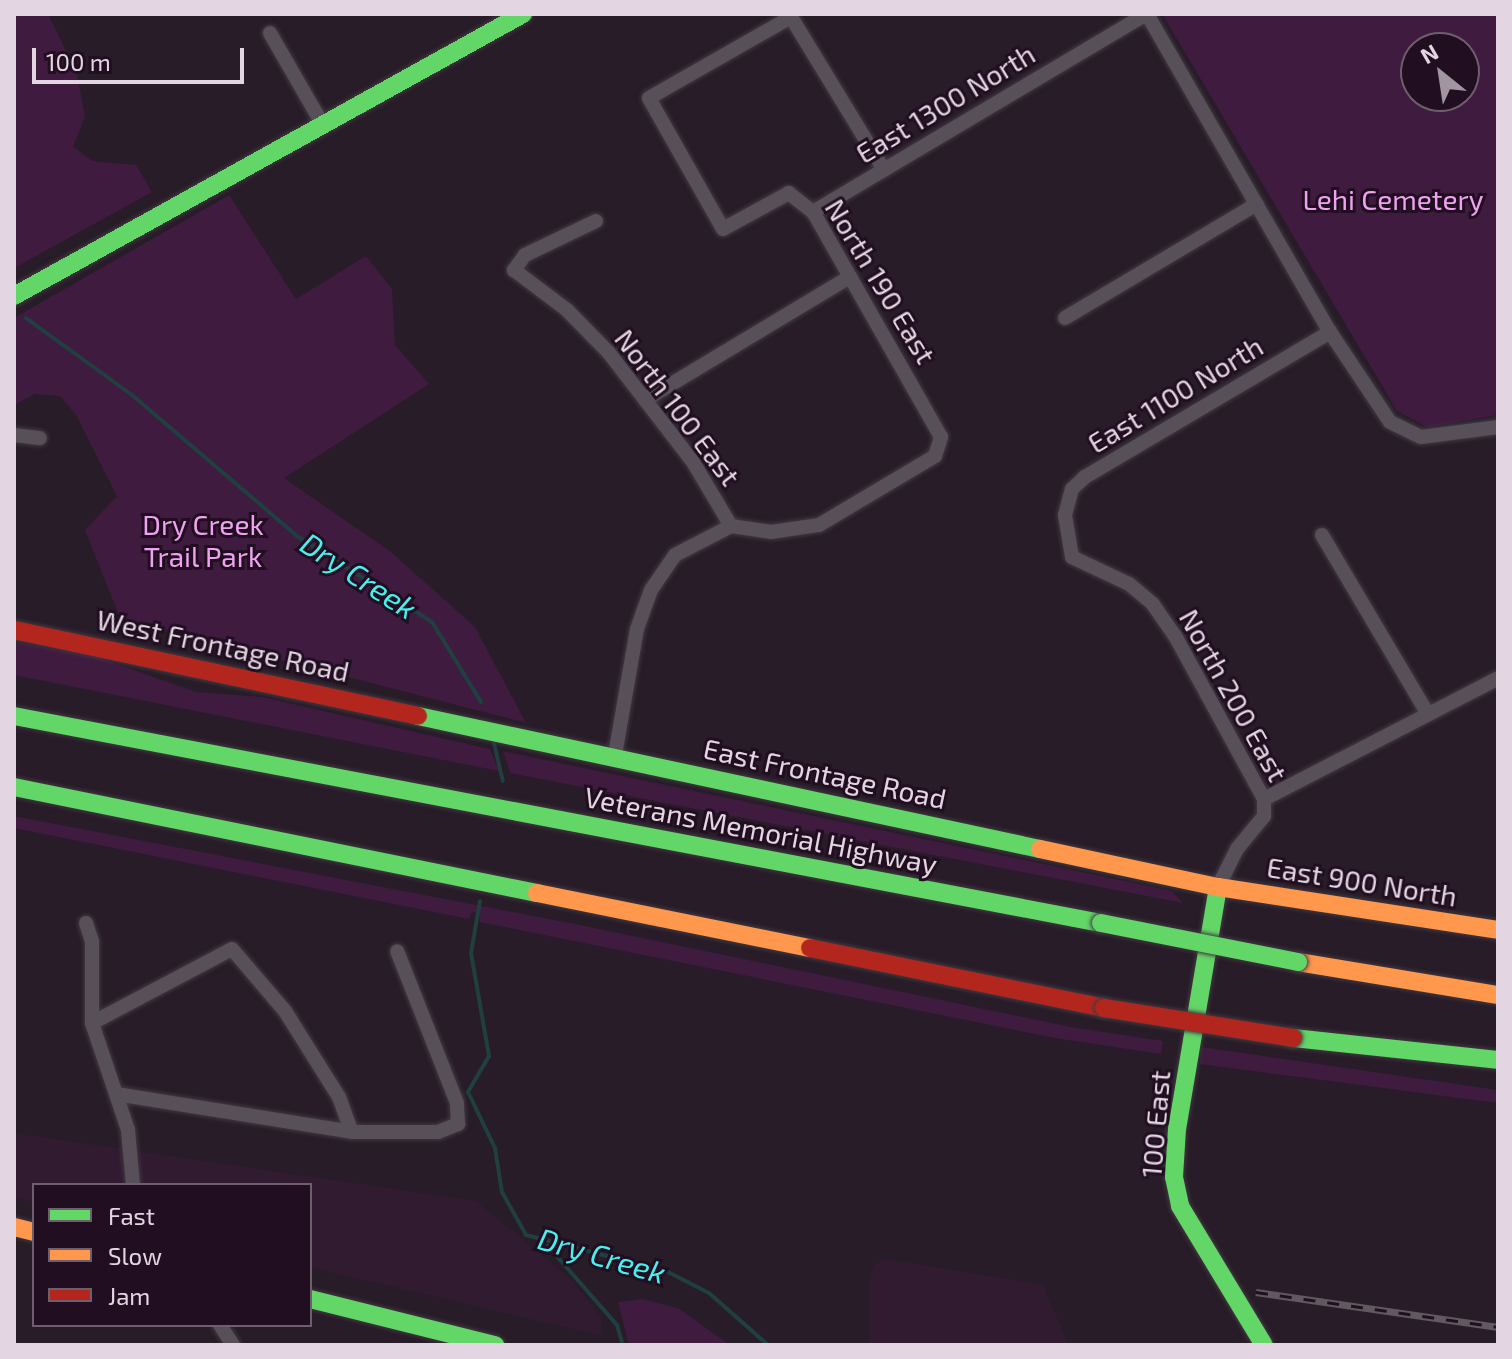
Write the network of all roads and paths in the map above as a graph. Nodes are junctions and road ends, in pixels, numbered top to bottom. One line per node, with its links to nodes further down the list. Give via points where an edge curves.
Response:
1 (523, 14): 4 (main road)
2 (1146, 14): 5 (street, East 1300 North); 6 (street)
3 (270, 33): 4 (street)
4 (324, 127): 10 (main road)
5 (884, 170): 7 (street, East 1300 North); 7 (street, North 190 East, via 791,17 649,98 723,229 789,193)
6 (1257, 204): 11 (street); 12 (street)
7 (813, 212): 9 (street, North 190 East)
8 (596, 221): 13 (street, North 100 East, via 525,255 514,270 567,310)
9 (850, 277): 13 (street); 18 (street, North 190 East, via 941,437 935,456 819,525 771,532)
10 (14, 296)
11 (1065, 318)
12 (1330, 332): 14 (street, via 1377,407 1406,432 1437,436); 17 (street, East 1100 North, via 1085,477 1072,489)
13 (645, 400): 18 (street, North 100 East, via 693,462)
14 (1498, 427)
15 (14, 435): 16 (street)
16 (40, 438)
17 (1065, 515): 27 (street, North 200 East, via 1072,557 1129,584 1153,604)
18 (731, 526): 25 (street, North 100 East, via 675,555 651,590 637,629)
19 (1322, 535): 22 (street)
20 (14, 630): 23 (main road, West Frontage Road)
21 (1498, 678): 22 (street)
22 (1428, 714): 27 (street)
23 (420, 715): 25 (main road, East Frontage Road)
24 (14, 716): 32 (main road, Veterans Memorial Highway, bridge, via 1298,962)
25 (615, 755): 28 (main road, East Frontage Road)
26 (14, 787): 34 (main road, bridge, via 1104,1008 1293,1038)
27 (1264, 799): 28 (street, North 200 East, via 1264,816 1237,849)
28 (1218, 887): 30 (main road, East 900 North); 42 (main road, 100 East, via 1177,1129 1174,1177 1180,1206)
29 (86, 923): 33 (street, via 92,941)
30 (1498, 930)
31 (397, 951): 36 (street, via 457,1103 458,1124 438,1132)
32 (1498, 995)
33 (92, 1023): 35 (street); 36 (street, via 232,949 285,1011 339,1097)
34 (1498, 1060)
35 (116, 1094): 36 (street); 37 (street, via 128,1130)
36 (352, 1132)
37 (133, 1183)
38 (312, 1299): 41 (main road)
39 (221, 1327): 40 (street)
40 (233, 1345)
41 (495, 1345)
42 (1264, 1345)

